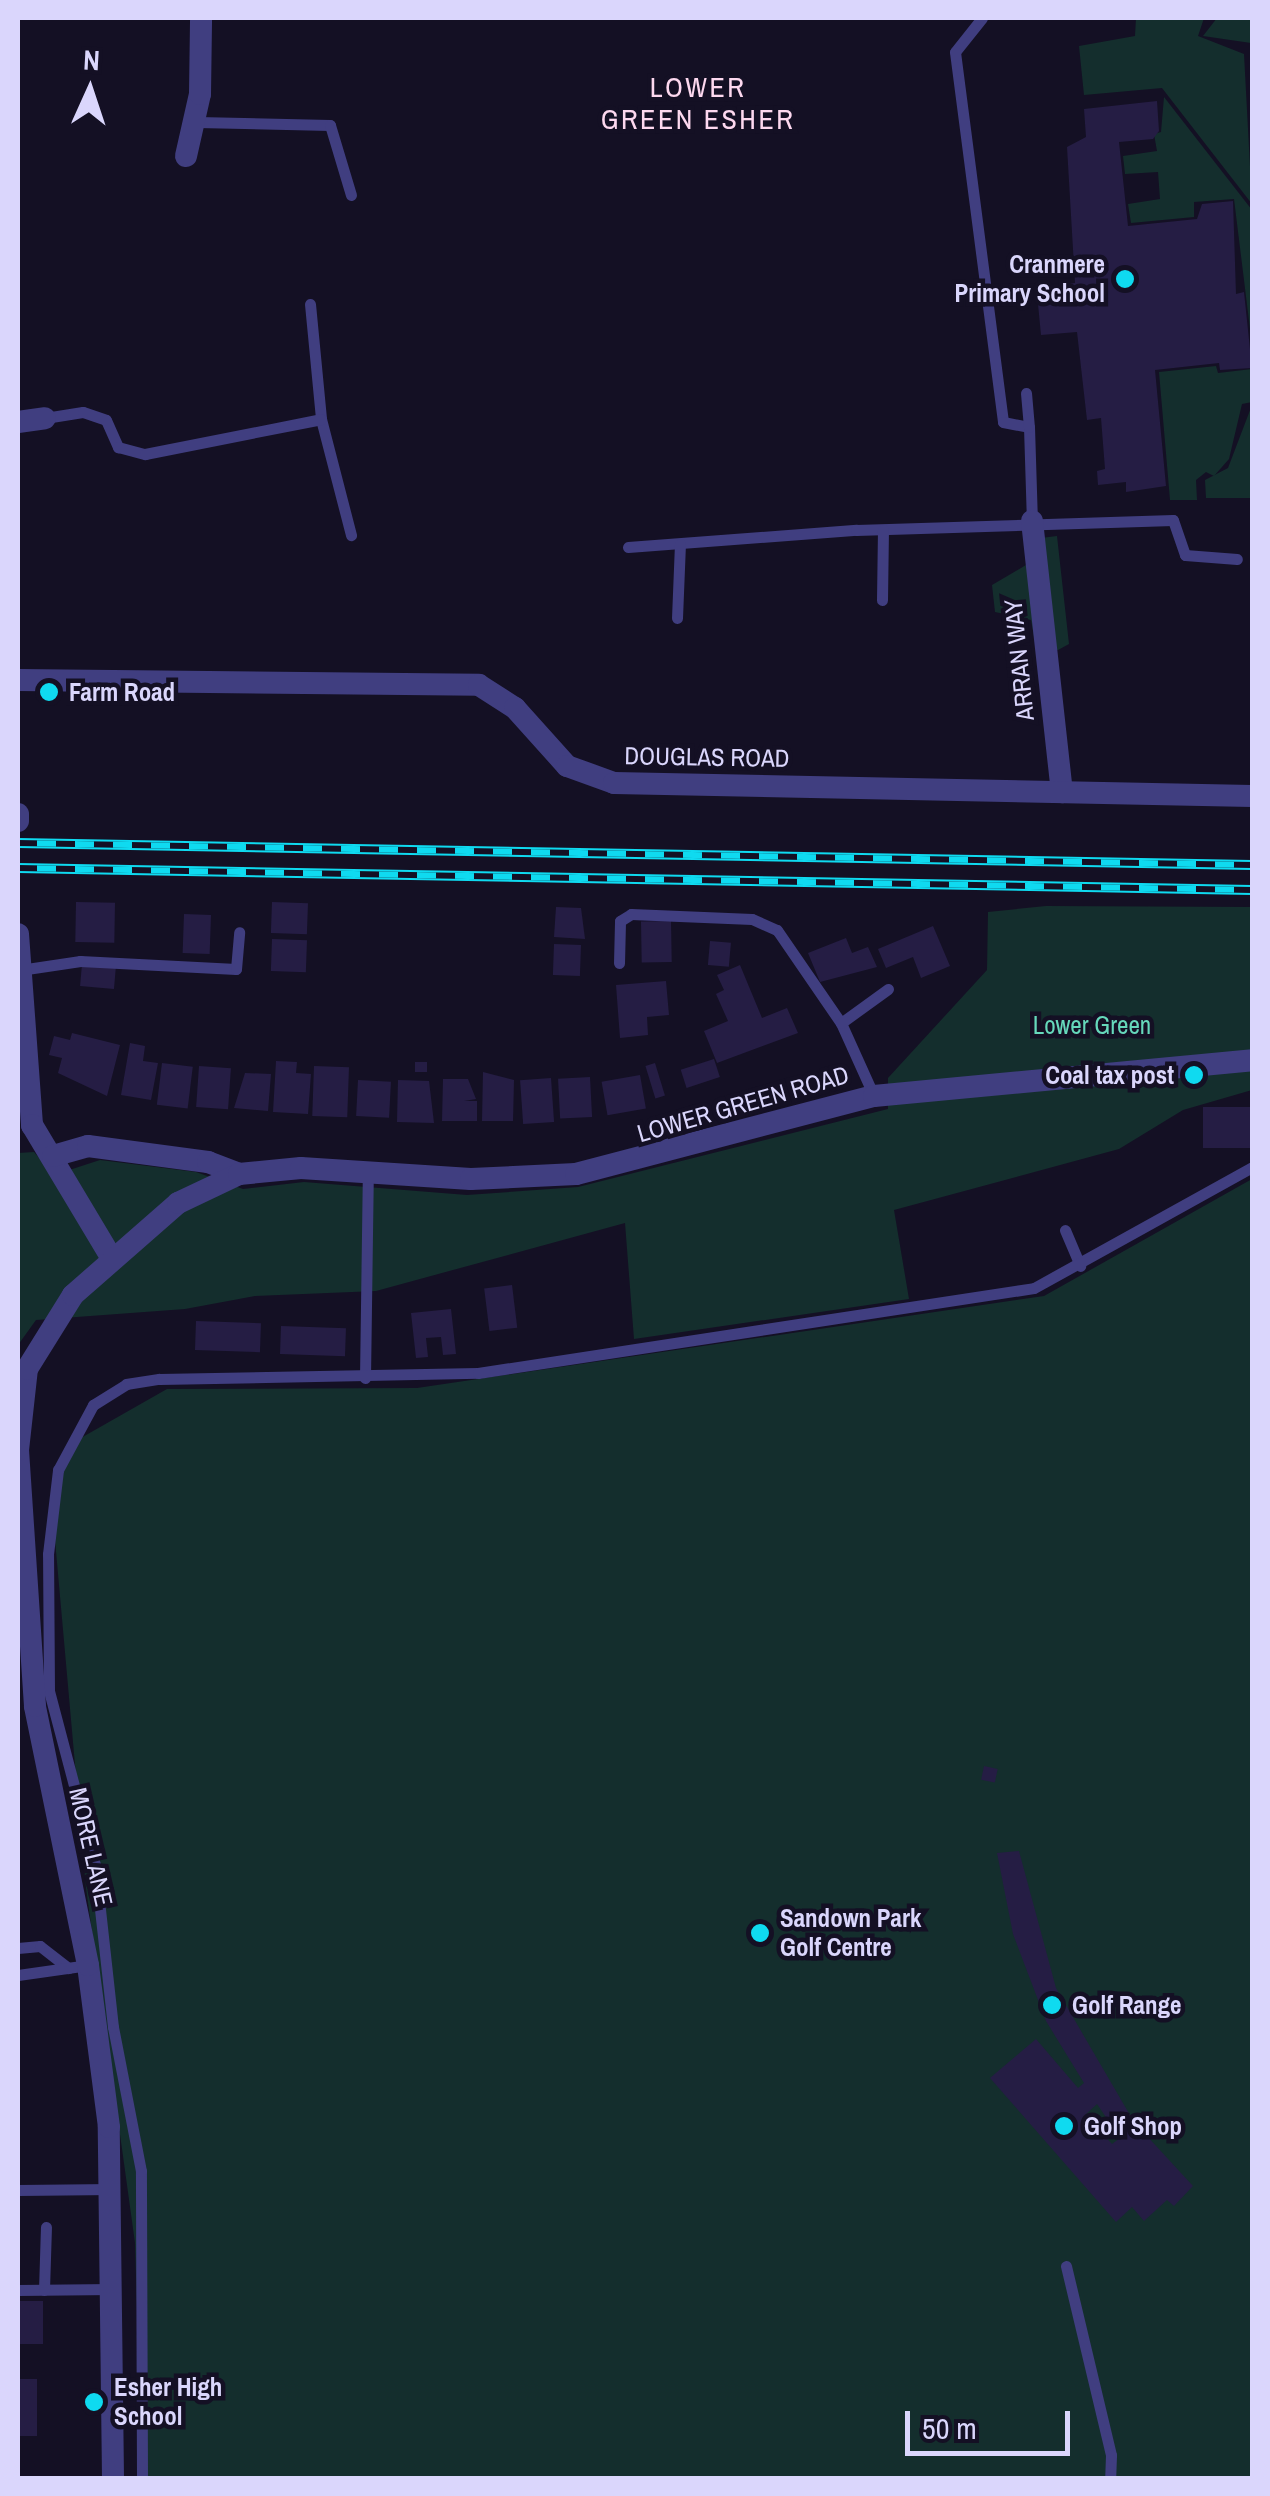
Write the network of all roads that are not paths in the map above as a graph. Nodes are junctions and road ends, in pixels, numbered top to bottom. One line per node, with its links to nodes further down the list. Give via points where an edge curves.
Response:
1 (200, 18): 3 (street)
2 (982, 18): 11 (lane, via 955,52 1003,422)
3 (197, 122): 4 (street); 5 (lane, via 330,124)
4 (186, 156)
5 (351, 195)
6 (310, 304): 9 (lane)
7 (1026, 394): 11 (lane)
8 (45, 418): 9 (lane, via 83,412 106,420 118,447 145,454); 10 (street)
9 (320, 419): 14 (lane)
10 (18, 422)
11 (1030, 426): 12 (lane)
12 (1032, 522): 13 (lane); 17 (lane, via 1173,520 1185,556); 21 (street, ARRAN WAY)
13 (883, 530): 15 (lane); 18 (lane)
14 (351, 535)
15 (680, 544): 16 (lane); 19 (lane)
16 (628, 548)
17 (1237, 558)
18 (882, 600)
19 (677, 618)
20 (18, 680): 21 (street, DOUGLAS ROAD, via 479,685 515,708 567,766 614,783)
21 (1062, 792): 22 (street, DOUGLAS ROAD)
22 (1252, 796)
23 (239, 932): 26 (lane, via 236,969 80,961)
24 (18, 934): 26 (street)
25 (619, 963): 28 (lane, via 620,921 630,914 752,920 777,930)
26 (20, 970): 31 (street, via 27,1100 32,1125)
27 (888, 989): 28 (lane)
28 (840, 1023): 30 (lane)
29 (1252, 1060): 30 (street, LOWER GREEN ROAD)
30 (874, 1096): 34 (street, LOWER GREEN ROAD, via 576,1174)
31 (54, 1156): 33 (street, via 88,1146 208,1162); 36 (street)
32 (1252, 1167): 37 (lane)
33 (239, 1174): 34 (street, MORE LANE, via 301,1168); 36 (street, MORE LANE, via 178,1203)
34 (368, 1174): 39 (lane)
35 (1065, 1230): 37 (lane)
36 (111, 1256): 38 (street, MORE LANE, via 43,1335)
37 (1080, 1266): 39 (lane, via 1034,1288 875,1315 478,1373)
38 (22, 1373): 40 (street, MORE LANE)
39 (365, 1378): 53 (lane, via 126,1384 93,1404 58,1470 48,1554 49,1691 95,1865 113,2027 141,2172)
40 (20, 1544): 41 (street, MORE LANE)
41 (26, 1707): 43 (street, MORE LANE)
42 (18, 1948): 43 (lane, via 40,1946)
43 (78, 1967): 44 (lane); 45 (street, MORE LANE)
44 (18, 1975)
45 (112, 2189): 46 (lane); 49 (street, MORE LANE)
46 (18, 2190)
47 (46, 2226): 51 (lane)
48 (1066, 2266): 54 (lane, via 1111,2456)
49 (114, 2289): 51 (lane); 52 (street, MORE LANE)
50 (18, 2290): 51 (lane)
51 (44, 2290)
52 (113, 2478)
53 (142, 2478)
54 (1110, 2478)

